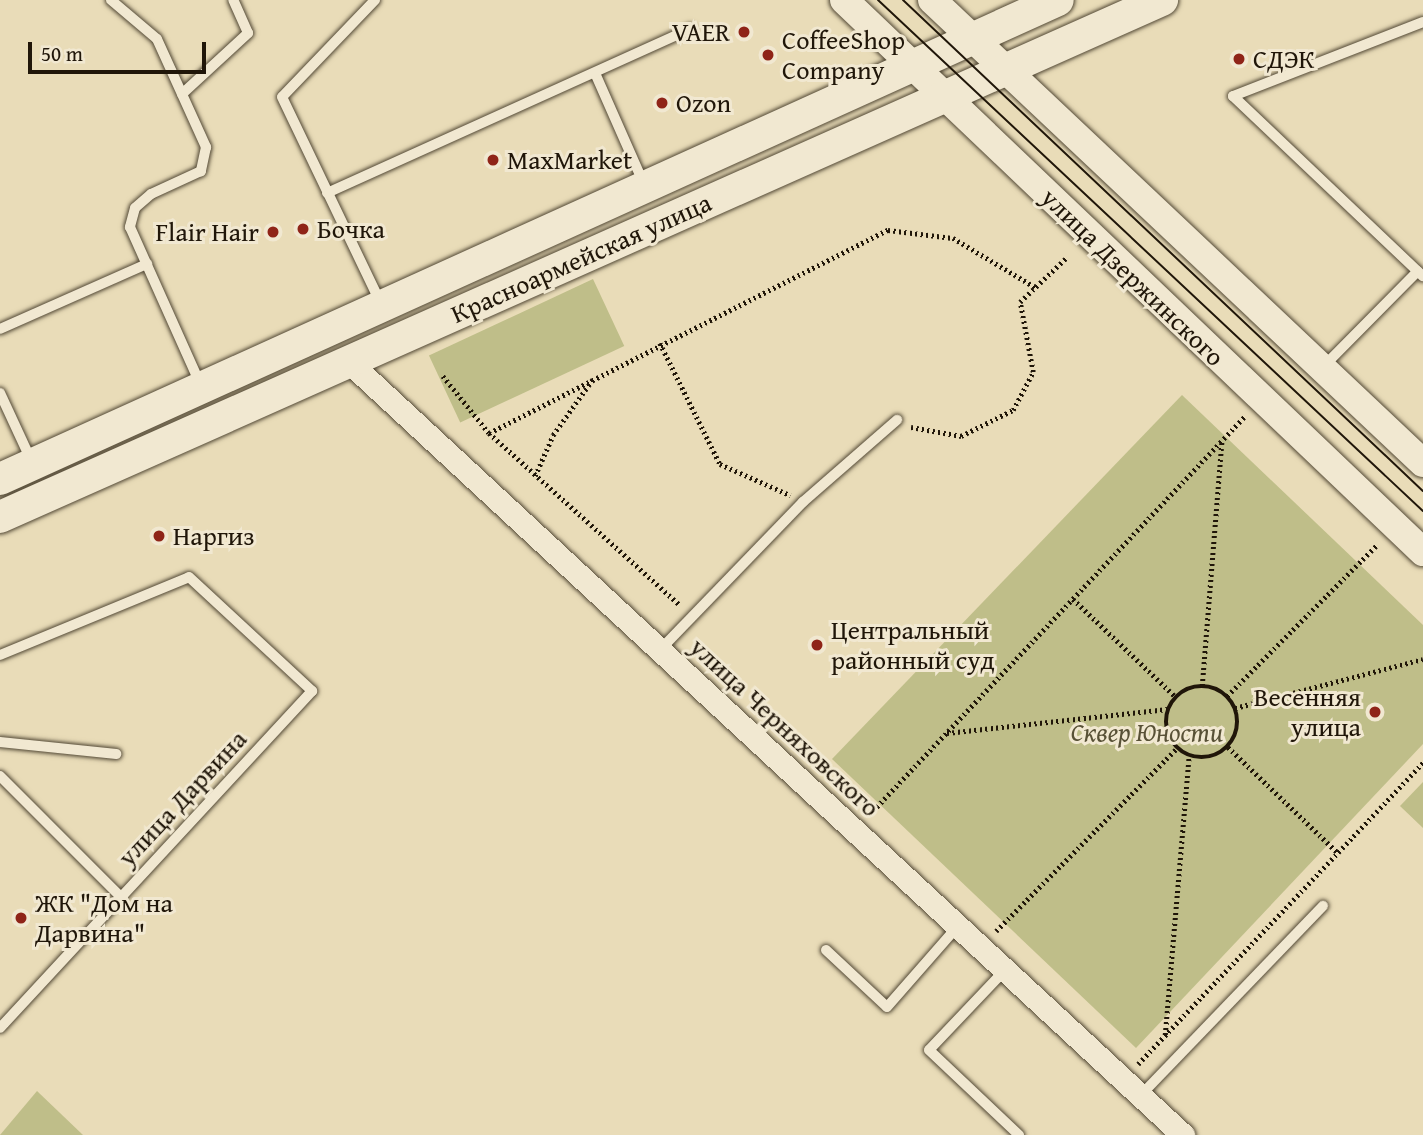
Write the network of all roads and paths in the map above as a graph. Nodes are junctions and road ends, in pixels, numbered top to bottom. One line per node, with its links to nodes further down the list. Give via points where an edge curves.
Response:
1 (111, 0): 14 (lane, via 157,39)
2 (233, 0): 14 (lane, via 248,33)
3 (375, 0): 17 (lane, via 282,97)
4 (844, 0): 12 (street, улица Дзержинского)
5 (932, 0): 10 (street)
6 (1058, 0): 10 (main road, Красноармейская улица)
7 (1162, 0): 11 (main road, Красноармейская улица)
8 (1423, 22): 20 (lane, via 1233,96)
9 (691, 29): 13 (lane)
10 (975, 40): 11 (street); 12 (main road, Красноармейская улица)
11 (1005, 67): 15 (main road, Красноармейская улица); 26 (street)
12 (916, 68): 15 (street, улица Дзержинского); 16 (main road, Красноармейская улица)
13 (594, 73): 16 (lane); 17 (lane)
14 (182, 94): 19 (lane, via 208,161 201,171 135,208 130,227)
15 (944, 96): 25 (main road, Красноармейская улица); 42 (street, улица Дзержинского)
16 (647, 190): 22 (main road, Красноармейская улица)
17 (327, 192): 22 (lane)
18 (1066, 258): 21 (path)
19 (147, 264): 23 (lane); 29 (lane)
20 (1420, 274): 26 (lane)
21 (1035, 287): 24 (path, via 953,238 888,230); 32 (path, via 1020,302 1032,372 1013,410 961,436)
22 (382, 308): 25 (main road, Красноармейская улица)
23 (0, 329)
24 (660, 343): 28 (path); 39 (path, via 720,464)
25 (341, 346): 29 (main road, Красноармейская улица); 40 (main road, Красноармейская улица); 45 (street, улица Черняховского)
26 (1322, 368): 35 (street)
27 (443, 376): 33 (path)
28 (596, 376): 33 (path); 37 (path, via 552,435)
29 (202, 389): 36 (main road, Красноармейская улица)
30 (0, 393): 36 (lane)
31 (1245, 416): 34 (path)
32 (897, 420): 39 (lane)
33 (489, 433): 37 (path)
34 (1222, 440): 43 (path); 48 (path)
35 (1423, 463)
36 (33, 464): 38 (main road, Красноармейская улица)
37 (535, 476): 44 (path)
38 (0, 479)
39 (803, 502): 44 (lane)
40 (0, 517)
41 (1383, 539): 49 (path)
42 (1423, 552)
43 (1073, 599): 50 (path); 53 (path)
44 (693, 615): 45 (lane)
45 (660, 650): 66 (street, улица Черняховского)
46 (0, 655): 63 (lane, улица Дарвина, via 189,578 312,691)
47 (1423, 659): 51 (path)
48 (1202, 686): 49 (path); 50 (path)
49 (1227, 696): 51 (path)
50 (1176, 697): 52 (path)
51 (1235, 708): 55 (path, via 1238,722)
52 (1168, 709): 53 (path); 56 (path, via 1169,737)
53 (946, 733): 61 (path, via 868,817)
54 (0, 742): 57 (lane, via 70,745)
55 (1228, 747): 58 (path, via 1203,758); 62 (path)
56 (1177, 748): 58 (path); 67 (path)
57 (116, 754)
58 (1189, 756): 72 (path)
59 (1423, 763): 62 (path)
60 (0, 776): 63 (lane)
61 (878, 826)
62 (1338, 852): 72 (path)
63 (121, 897): 71 (lane, улица Дарвина)
64 (1323, 906): 75 (lane)
65 (984, 925): 67 (path)
66 (958, 926): 69 (lane, via 887,1007); 70 (street, улица Черняховского)
67 (993, 934): 68 (path)
68 (1003, 944)
69 (826, 950)
70 (1005, 970): 75 (street, улица Черняховского); 76 (lane, via 929,1050)
71 (0, 1028)
72 (1165, 1036): 74 (path)
73 (1125, 1058): 74 (path)
74 (1135, 1068): 75 (path)
75 (1146, 1089): 77 (street, улица Черняховского)
76 (1019, 1135)
77 (1183, 1135)

